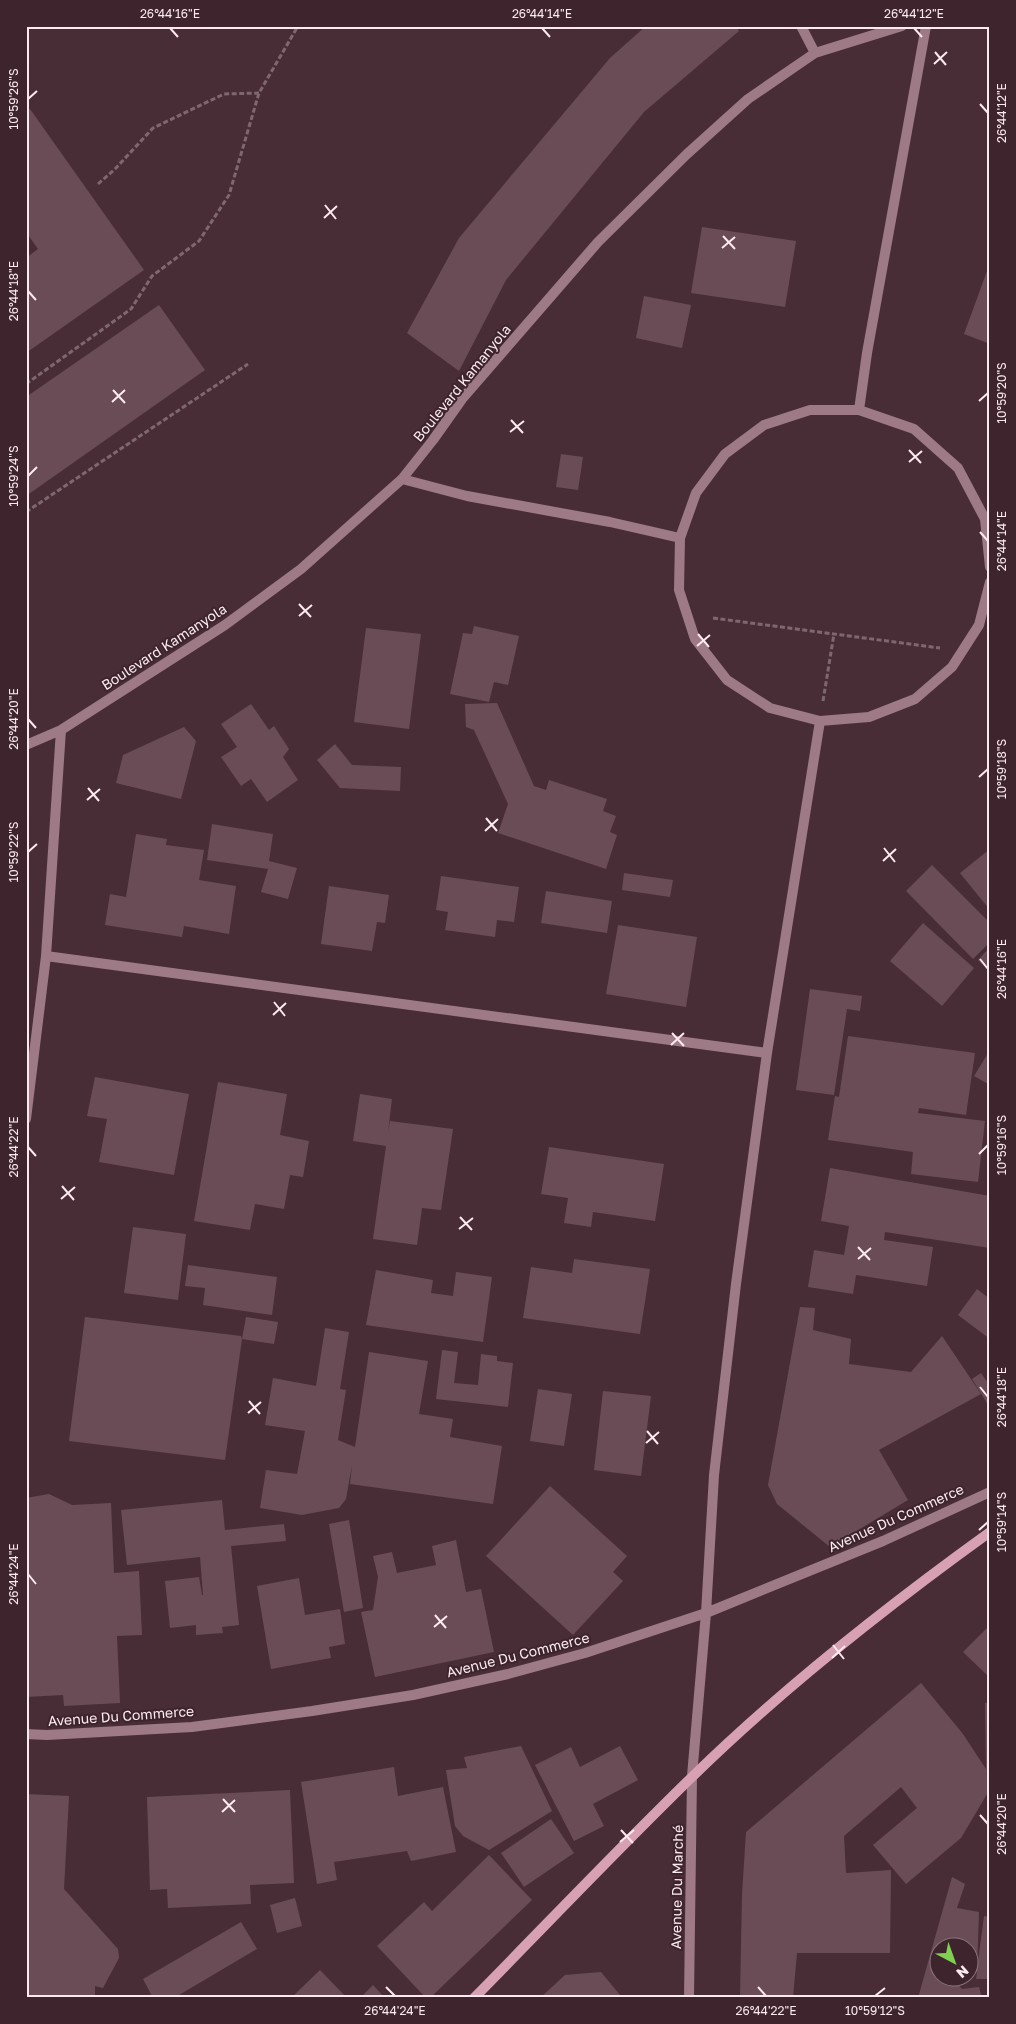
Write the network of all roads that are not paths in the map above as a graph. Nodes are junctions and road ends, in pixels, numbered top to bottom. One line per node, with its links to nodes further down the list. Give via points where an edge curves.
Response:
1 (801, 26): 4 (street)
2 (902, 26): 4 (street, Boulevard Kamanyola)
3 (926, 26): 5 (street)
4 (815, 53): 6 (street, Boulevard Kamanyola, via 748,99 598,242 462,399)
5 (859, 410): 7 (street, via 810,410 764,425 725,454 696,493); 8 (street, via 914,429 958,468 985,519)
6 (402, 479): 7 (street, via 466,496); 11 (street, Boulevard Kamanyola, via 301,570 225,625)
7 (680, 538): 10 (street, via 679,590 695,639 727,680 770,708)
8 (990, 566)
9 (990, 582): 10 (street, via 979,625 952,667 915,699 869,718)
10 (820, 721): 14 (street, Avenue Du Marché)
11 (61, 730): 12 (street, Boulevard Kamanyola); 13 (street)
12 (26, 745)
13 (46, 956): 14 (street); 15 (street)
14 (766, 1053): 18 (street, Avenue Du Marché, via 714,1475)
15 (26, 1119)
16 (990, 1492): 18 (street, Avenue Du Commerce, via 883,1541)
17 (990, 1532): 20 (main road, via 816,1665)
18 (706, 1613): 19 (street, Avenue Du Commerce, via 585,1653 413,1695 192,1727); 20 (street, Avenue Du Marché)
19 (26, 1734)
20 (692, 1776): 21 (main road); 22 (street, Avenue Du Marché)
21 (474, 1998)
22 (689, 1998)

